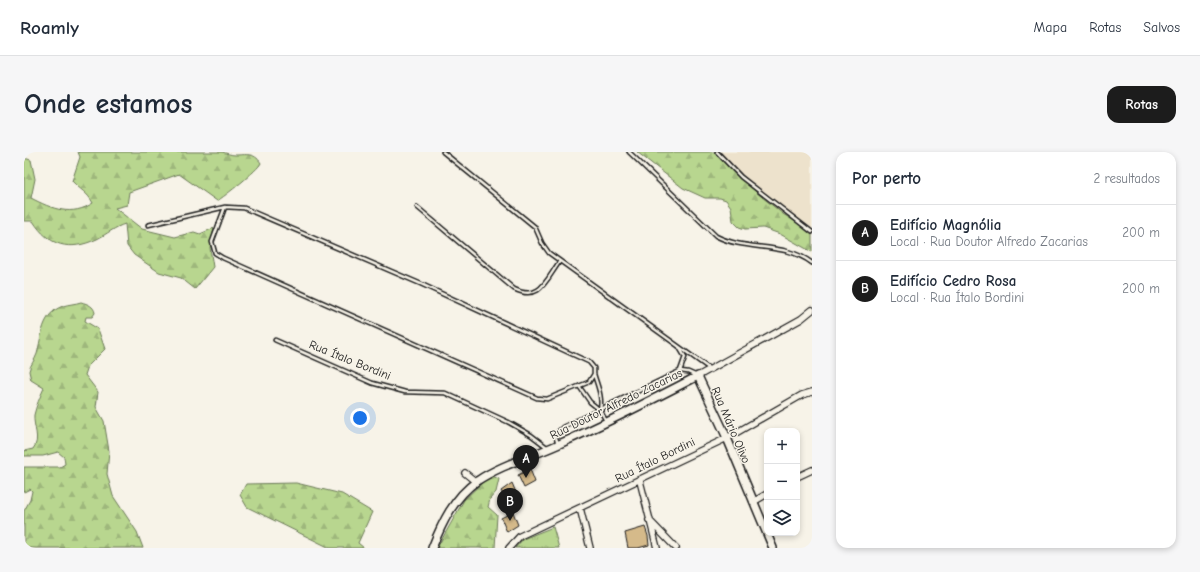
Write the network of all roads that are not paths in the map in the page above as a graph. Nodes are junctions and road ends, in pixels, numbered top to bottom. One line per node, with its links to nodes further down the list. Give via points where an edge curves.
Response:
1 (443, 152): 8 (lane, via 535,227 549,253)
2 (629, 152): 9 (lane, via 716,236 728,242 792,251)
3 (717, 152): 7 (lane, via 740,177)
4 (225, 207): 6 (lane); 15 (lane, via 244,208 421,284 590,362); 17 (lane, via 212,242 215,253 223,258 537,398 547,399)
5 (416, 207): 8 (lane, via 522,293 536,292)
6 (148, 225)
7 (812, 232)
8 (560, 261): 12 (lane)
9 (812, 263)
10 (812, 310): 13 (street, Rua Doutor Alfredo Zacarias, via 801,319)
11 (275, 340): 23 (lane, Rua Ítalo Bordini, via 372,383 405,392 445,392 508,422)
12 (678, 346): 13 (lane); 14 (lane, via 686,357)
13 (710, 369): 16 (street, Rua Doutor Alfredo Zacarias)
14 (680, 371): 16 (lane); 19 (lane)
15 (594, 374): 17 (lane, via 589,382); 19 (lane, via 602,403)
16 (698, 376): 20 (street, Rua Doutor Alfredo Zacarias); 21 (street, Rua Mário Olivo)
17 (579, 386): 19 (lane, via 590,402)
18 (812, 392): 21 (street, Rua Ítalo Bordini, via 802,395)
19 (600, 410): 20 (lane); 22 (lane, via 559,430 555,435)
20 (606, 421): 22 (street, Rua Doutor Alfredo Zacarias)
21 (727, 438): 27 (street, Rua Ítalo Bordini); 30 (street, Rua Mário Olivo)
22 (558, 445): 23 (street, Rua Doutor Alfredo Zacarias)
23 (549, 448): 28 (street, Rua Doutor Alfredo Zacarias, via 501,468)
24 (812, 470): 26 (street)
25 (465, 473): 28 (street)
26 (800, 476)
27 (640, 481): 31 (street, Rua Ítalo Bordini); 32 (street)
28 (476, 482): 33 (street, Rua Doutor Alfredo Zacarias, via 458,498 441,525)
29 (764, 496): 30 (street)
30 (753, 502): 38 (street, Rua Mário Olivo)
31 (580, 508): 34 (street, Rua Ítalo Bordini, via 520,536); 35 (street)
32 (649, 520): 36 (street); 37 (street)
33 (432, 548)
34 (509, 548)
35 (590, 548)
36 (657, 548)
37 (676, 548)
38 (773, 548)

